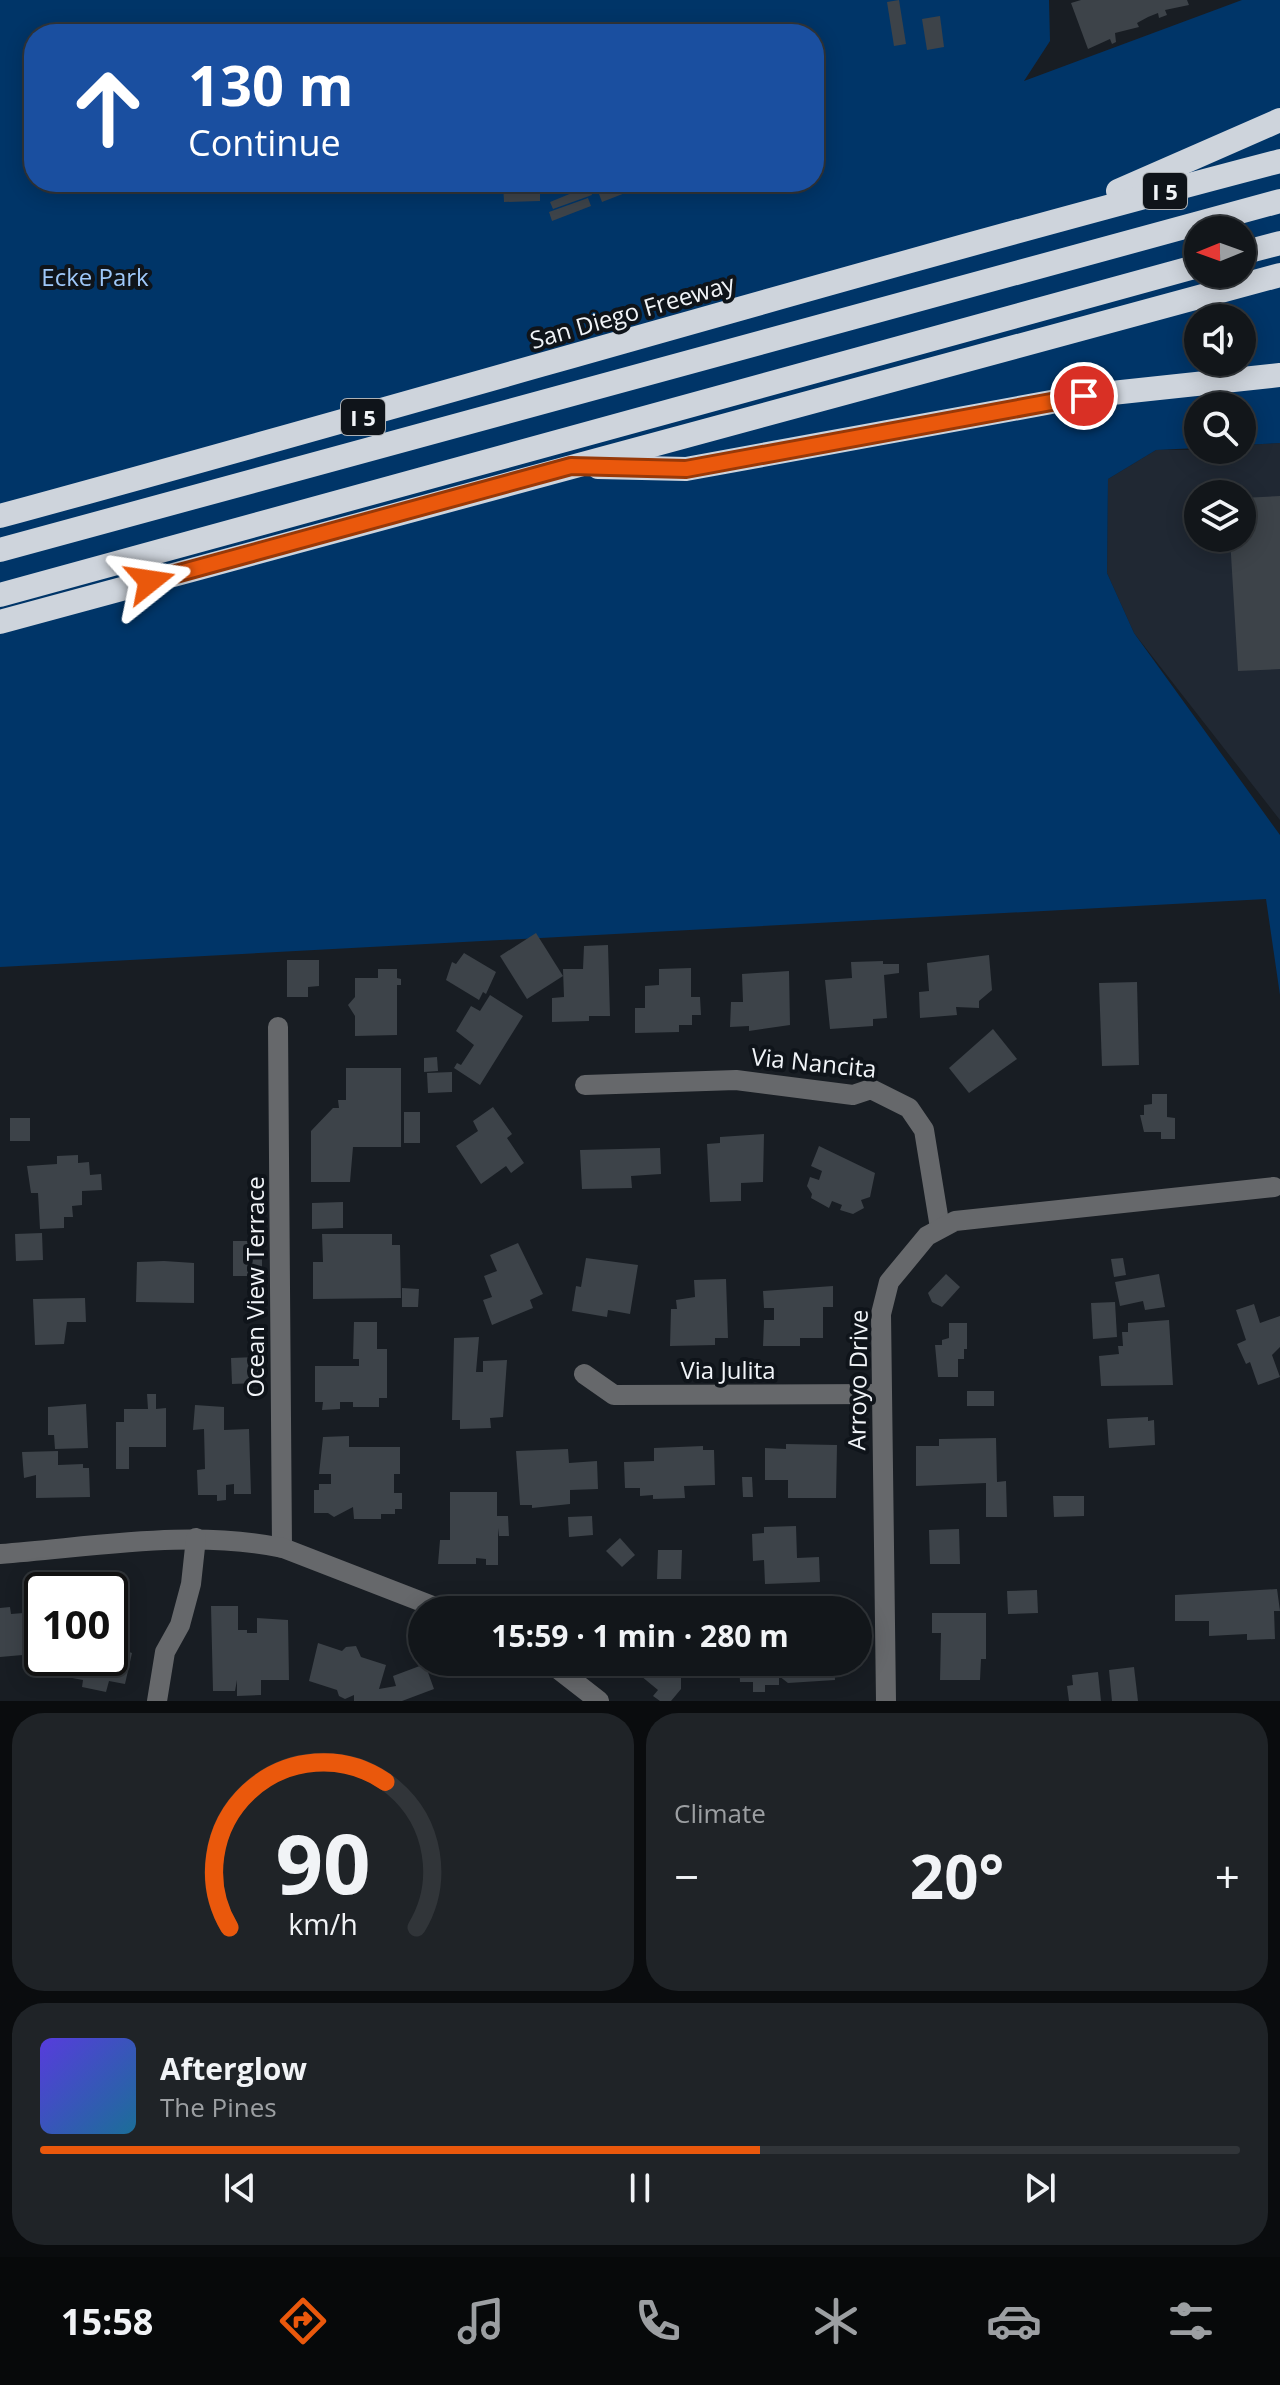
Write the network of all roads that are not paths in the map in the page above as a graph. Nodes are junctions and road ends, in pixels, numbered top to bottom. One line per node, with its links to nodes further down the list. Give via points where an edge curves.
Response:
1 (1280, 120): 4 (highway)
2 (1280, 161): 4 (highway, San Diego Freeway / I 5)
3 (1280, 201): 12 (highway)
4 (1050, 221): 11 (highway, San Diego Freeway / I 5)
5 (1280, 243): 6 (highway)
6 (1256, 249)
7 (1184, 270): 13 (highway)
8 (1280, 275): 10 (highway)
9 (1280, 375): 10 (highway, via 1084,396 686,469)
10 (571, 466): 14 (highway)
11 (0, 516)
12 (0, 550)
13 (0, 595)
14 (0, 622)
15 (278, 1027): 22 (street, Ocean View Terrace)
16 (585, 1085): 18 (street, Via Nancita, via 736,1080 853,1095 871,1089 909,1108 924,1130)
17 (1274, 1187): 18 (street, Arroyo Drive, via 955,1221)
18 (940, 1228): 20 (street, Arroyo Drive, via 889,1282 881,1314)
19 (584, 1374): 20 (street, Via Julita, via 614,1395)
20 (879, 1394): 28 (street, Arroyo Drive)
21 (196, 1538): 22 (street); 23 (street); 26 (street, via 191,1584 180,1625 165,1652)
22 (282, 1548): 24 (street)
23 (0, 1554)
24 (408, 1597)
25 (567, 1676): 27 (street)
26 (157, 1701)
27 (599, 1701)
28 (886, 1701)

